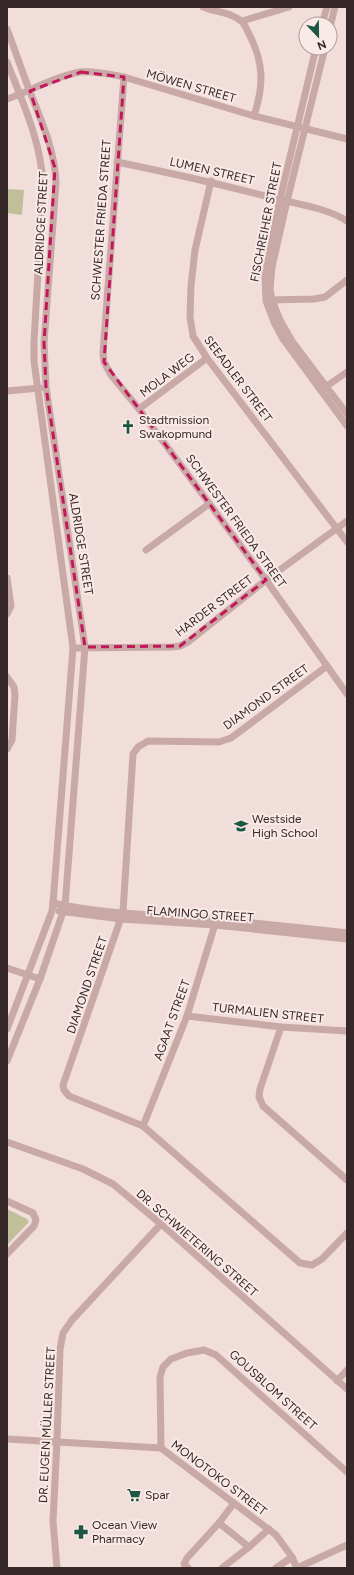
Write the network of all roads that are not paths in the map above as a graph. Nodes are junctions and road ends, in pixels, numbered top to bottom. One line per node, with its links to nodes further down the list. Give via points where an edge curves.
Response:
1 (203, 7): 3 (street, via 223,12)
2 (289, 7): 3 (street)
3 (242, 21): 12 (street, via 258,57 261,71 260,98)
4 (7, 29): 9 (street, ALDRIDGE STREET)
5 (314, 56): 13 (street, FISCHREIHER STREET)
6 (323, 56): 13 (street, FISCHREIHER STREET)
7 (7, 62): 10 (street, ALDRIDGE STREET)
8 (124, 77): 9 (street, MÖWEN STREET, via 81,72 57,78); 12 (street, MÖWEN STREET); 15 (street, SCHWESTER FRIEDA STREET)
9 (30, 91): 10 (street, MÖWEN STREET); 22 (street, ALDRIDGE STREET, via 53,154 55,168)
10 (19, 95): 11 (street, MÖWEN STREET); 21 (street, ALDRIDGE STREET, via 37,143 42,167)
11 (7, 99)
12 (254, 116): 13 (street, MÖWEN STREET)
13 (301, 127): 14 (street, MÖWEN STREET); 17 (street, FISCHREIHER STREET)
14 (347, 139)
15 (116, 162): 16 (street, LUMEN STREET); 30 (street, SCHWESTER FRIEDA STREET, via 103,353 104,362 111,375)
16 (211, 181): 17 (street, LUMEN STREET); 23 (street, SEEADLER STREET, via 196,250 190,317 193,336)
17 (283, 200): 18 (street, LUMEN STREET); 20 (street, FISCHREIHER STREET)
18 (347, 221)
19 (347, 280): 20 (street, via 325,297)
20 (269, 300): 25 (street, FISCHREIHER STREET, via 292,341); 29 (street, FISCHREIHER STREET, via 274,322 283,339)
21 (36, 304): 22 (street); 27 (street, ALDRIDGE STREET, via 34,342)
22 (47, 305): 26 (street, ALDRIDGE STREET, via 44,343)
23 (207, 358): 30 (street, MOLA WEG); 35 (street, SEEADLER STREET)
24 (347, 372): 25 (street)
25 (327, 386): 29 (street); 31 (street, FISCHREIHER STREET)
26 (46, 387): 27 (street); 41 (street, ALDRIDGE STREET)
27 (37, 388): 28 (street); 42 (street, ALDRIDGE STREET)
28 (7, 391)
29 (321, 391): 32 (street, FISCHREIHER STREET)
30 (139, 409): 33 (street, SCHWESTER FRIEDA STREET)
31 (347, 414)
32 (347, 426)
33 (209, 504): 37 (street); 39 (street, SCHWESTER FRIEDA STREET)
34 (347, 520): 35 (street, HARDER STREET)
35 (337, 528): 36 (street, SEEADLER STREET); 39 (street, HARDER STREET)
36 (347, 542)
37 (146, 550)
38 (7, 578): 40 (street, via 11,606)
39 (266, 580): 41 (street, HARDER STREET, via 180,646); 43 (street, SCHWESTER FRIEDA STREET)
40 (7, 614)
41 (85, 647): 42 (street, HARDER STREET); 48 (street, ALDRIDGE STREET)
42 (73, 648): 47 (street, ALDRIDGE STREET)
43 (327, 666): 45 (street, SCHWESTER FRIEDA STREET); 49 (street, DIAMOND STREET, via 230,738 218,742 148,741 138,747 133,754)
44 (7, 677): 46 (street, via 14,687 15,695 12,740)
45 (347, 694)
46 (7, 749)
47 (52, 907): 48 (street, FLAMINGO STREET); 54 (street, ALDRIDGE STREET)
48 (64, 909): 49 (street, FLAMINGO STREET); 55 (street, ALDRIDGE STREET)
49 (122, 916): 50 (street, FLAMINGO STREET); 61 (street, DIAMOND STREET, via 63,1085 69,1096)
50 (216, 922): 51 (street, FLAMINGO STREET); 52 (street, FLAMINGO STREET); 56 (street, AGAAT STREET)
51 (347, 932)
52 (347, 939)
53 (7, 968): 54 (street)
54 (28, 975): 55 (street); 58 (street, ALDRIDGE STREET)
55 (40, 979): 60 (street, ALDRIDGE STREET)
56 (187, 1016): 57 (street, TURMALIEN STREET); 61 (street, AGAAT STREET)
57 (281, 1027): 59 (street, TURMALIEN STREET); 63 (street, via 259,1097 263,1106)
58 (7, 1029)
59 (347, 1031)
60 (7, 1061)
61 (143, 1126): 66 (street, DIAMOND STREET, via 300,1263 312,1265 322,1259)
62 (9, 1142): 65 (street, DR. SCHWIETERING STREET, via 98,1175 113,1184)
63 (347, 1180)
64 (7, 1201): 67 (street, via 33,1213 36,1220 34,1226)
65 (161, 1224): 69 (street, DR. SCHWIETERING STREET); 71 (street, DR. EUGEN MÜLLER STREET, via 63,1333 60,1349)
66 (347, 1233)
67 (7, 1254)
68 (347, 1370): 69 (street)
69 (343, 1384)
70 (7, 1439): 71 (street, MONOTOKO STREET)
71 (57, 1441): 72 (street, MONOTOKO STREET); 80 (street, DR. EUGEN MÜLLER STREET, via 53,1521)
72 (160, 1448): 73 (street, GOUSBLOM STREET, via 160,1377 163,1367 171,1359 204,1350 216,1354); 74 (street, MONOTOKO STREET)
73 (347, 1472)
74 (234, 1503): 75 (street); 76 (street, MONOTOKO STREET)
75 (219, 1523): 78 (street); 81 (street, via 187,1558 184,1564)
76 (269, 1529): 78 (street); 79 (street, MONOTOKO STREET)
77 (347, 1545): 84 (street)
78 (250, 1547): 82 (street)
79 (292, 1557): 83 (street); 84 (street, MONOTOKO STREET)
80 (57, 1568)
81 (188, 1568)
82 (222, 1568)
83 (276, 1568)
84 (297, 1568)

